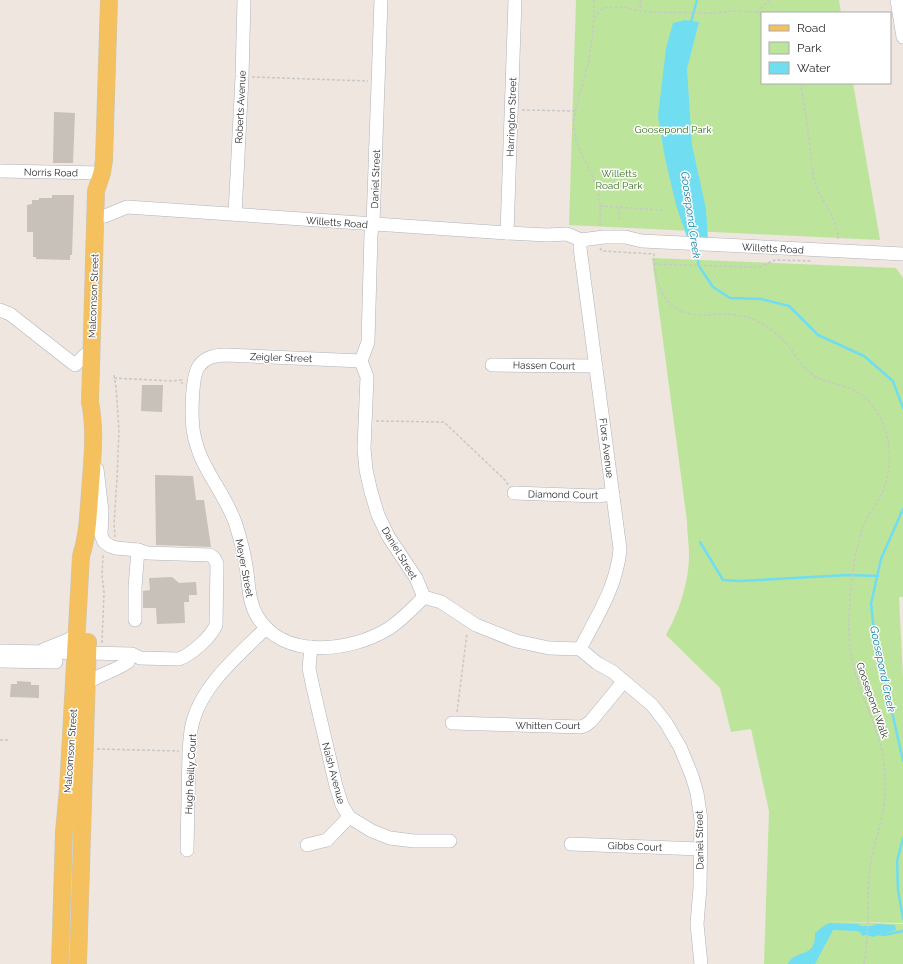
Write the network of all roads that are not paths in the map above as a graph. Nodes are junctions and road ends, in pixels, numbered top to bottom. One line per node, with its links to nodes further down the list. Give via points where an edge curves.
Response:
1 (109, 0): 8 (main road, Malcomson Street)
2 (244, 0): 9 (street, Roberts Avenue)
3 (381, 0): 11 (street, Daniel Street)
4 (516, 0): 12 (street, Harrington Street)
5 (897, 0): 6 (street)
6 (903, 37)
7 (0, 171): 8 (street, Norris Road)
8 (102, 173): 10 (main road, Malcomson Street, via 106,189); 16 (main road, Malcomson Street, via 96,191)
9 (235, 214): 10 (street, Willetts Road, via 127,207); 11 (street, Willetts Road)
10 (105, 216): 21 (main road, Malcomson Street)
11 (373, 224): 12 (street, Willetts Road); 17 (street, Daniel Street, via 368,342)
12 (507, 234): 13 (street, Willetts Road, via 547,235)
13 (580, 244): 14 (street, Willetts Road, via 589,248 642,241); 20 (street, Flors Avenue)
14 (903, 254)
15 (0, 310): 16 (street, via 10,314 75,365)
16 (91, 352): 21 (main road, Malcomson Street, via 90,402)
17 (361, 361): 18 (street, Zeigler Street, via 219,355); 27 (street, Daniel Street, via 367,377 364,448 371,492 388,536 416,578)
18 (202, 362): 29 (street, Meyer Street, via 195,374 192,416 194,434 200,455 233,516 243,547 250,597 256,615)
19 (492, 365): 20 (street, Hassen Court)
20 (596, 366): 24 (street, Flors Avenue)
21 (94, 420): 22 (main road, Malcomson Street)
22 (94, 442): 25 (main road, Malcomson Street); 26 (street, via 102,511 100,535 110,546)
23 (514, 493): 24 (street, Diamond Court, via 597,496)
24 (613, 494): 32 (street, Flors Avenue, via 620,549 619,564 605,602)
25 (86, 539): 30 (main road, Malcomson Street, via 81,556); 35 (main road, Malcomson Street, via 91,556)
26 (138, 550): 28 (street); 36 (street, via 147,553 210,554 218,568 216,625 214,630 185,657)
27 (424, 597): 31 (street, Meyer Street, via 400,620 375,636 343,645); 32 (street, via 442,602 470,622 516,641 549,648)
28 (135, 620)
29 (266, 628): 31 (street, Meyer Street, via 284,640); 46 (street, Hugh Reilly Court, via 217,678 204,695 193,720 189,752)
30 (77, 632): 34 (street, via 64,642); 35 (main road, Malcomson Street)
31 (311, 647): 41 (street, Naish Avenue, via 309,668 312,683 336,786)
32 (580, 649): 38 (street, Daniel Street)
33 (0, 652): 34 (street)
34 (35, 652): 35 (street)
35 (82, 658): 36 (street, via 132,654); 37 (street); 39 (main road, Malcomson Street); 47 (main road, Malcomson Street, via 64,832)
36 (134, 660): 39 (street)
37 (0, 661)
38 (624, 682): 40 (street, Whitten Court, via 591,721 581,727); 45 (street, Daniel Street, via 652,705 680,748 696,793 701,820)
39 (87, 683): 48 (main road, Malcomson Street)
40 (452, 723)
41 (349, 817): 42 (street, Naish Avenue, via 390,838); 44 (street, via 327,840)
42 (450, 841)
43 (571, 844): 45 (street, Gibbs Court)
44 (307, 845)
45 (700, 849): 49 (street, Daniel Street, via 697,924)
46 (187, 850)
47 (60, 964)
48 (78, 964)
49 (701, 964)

